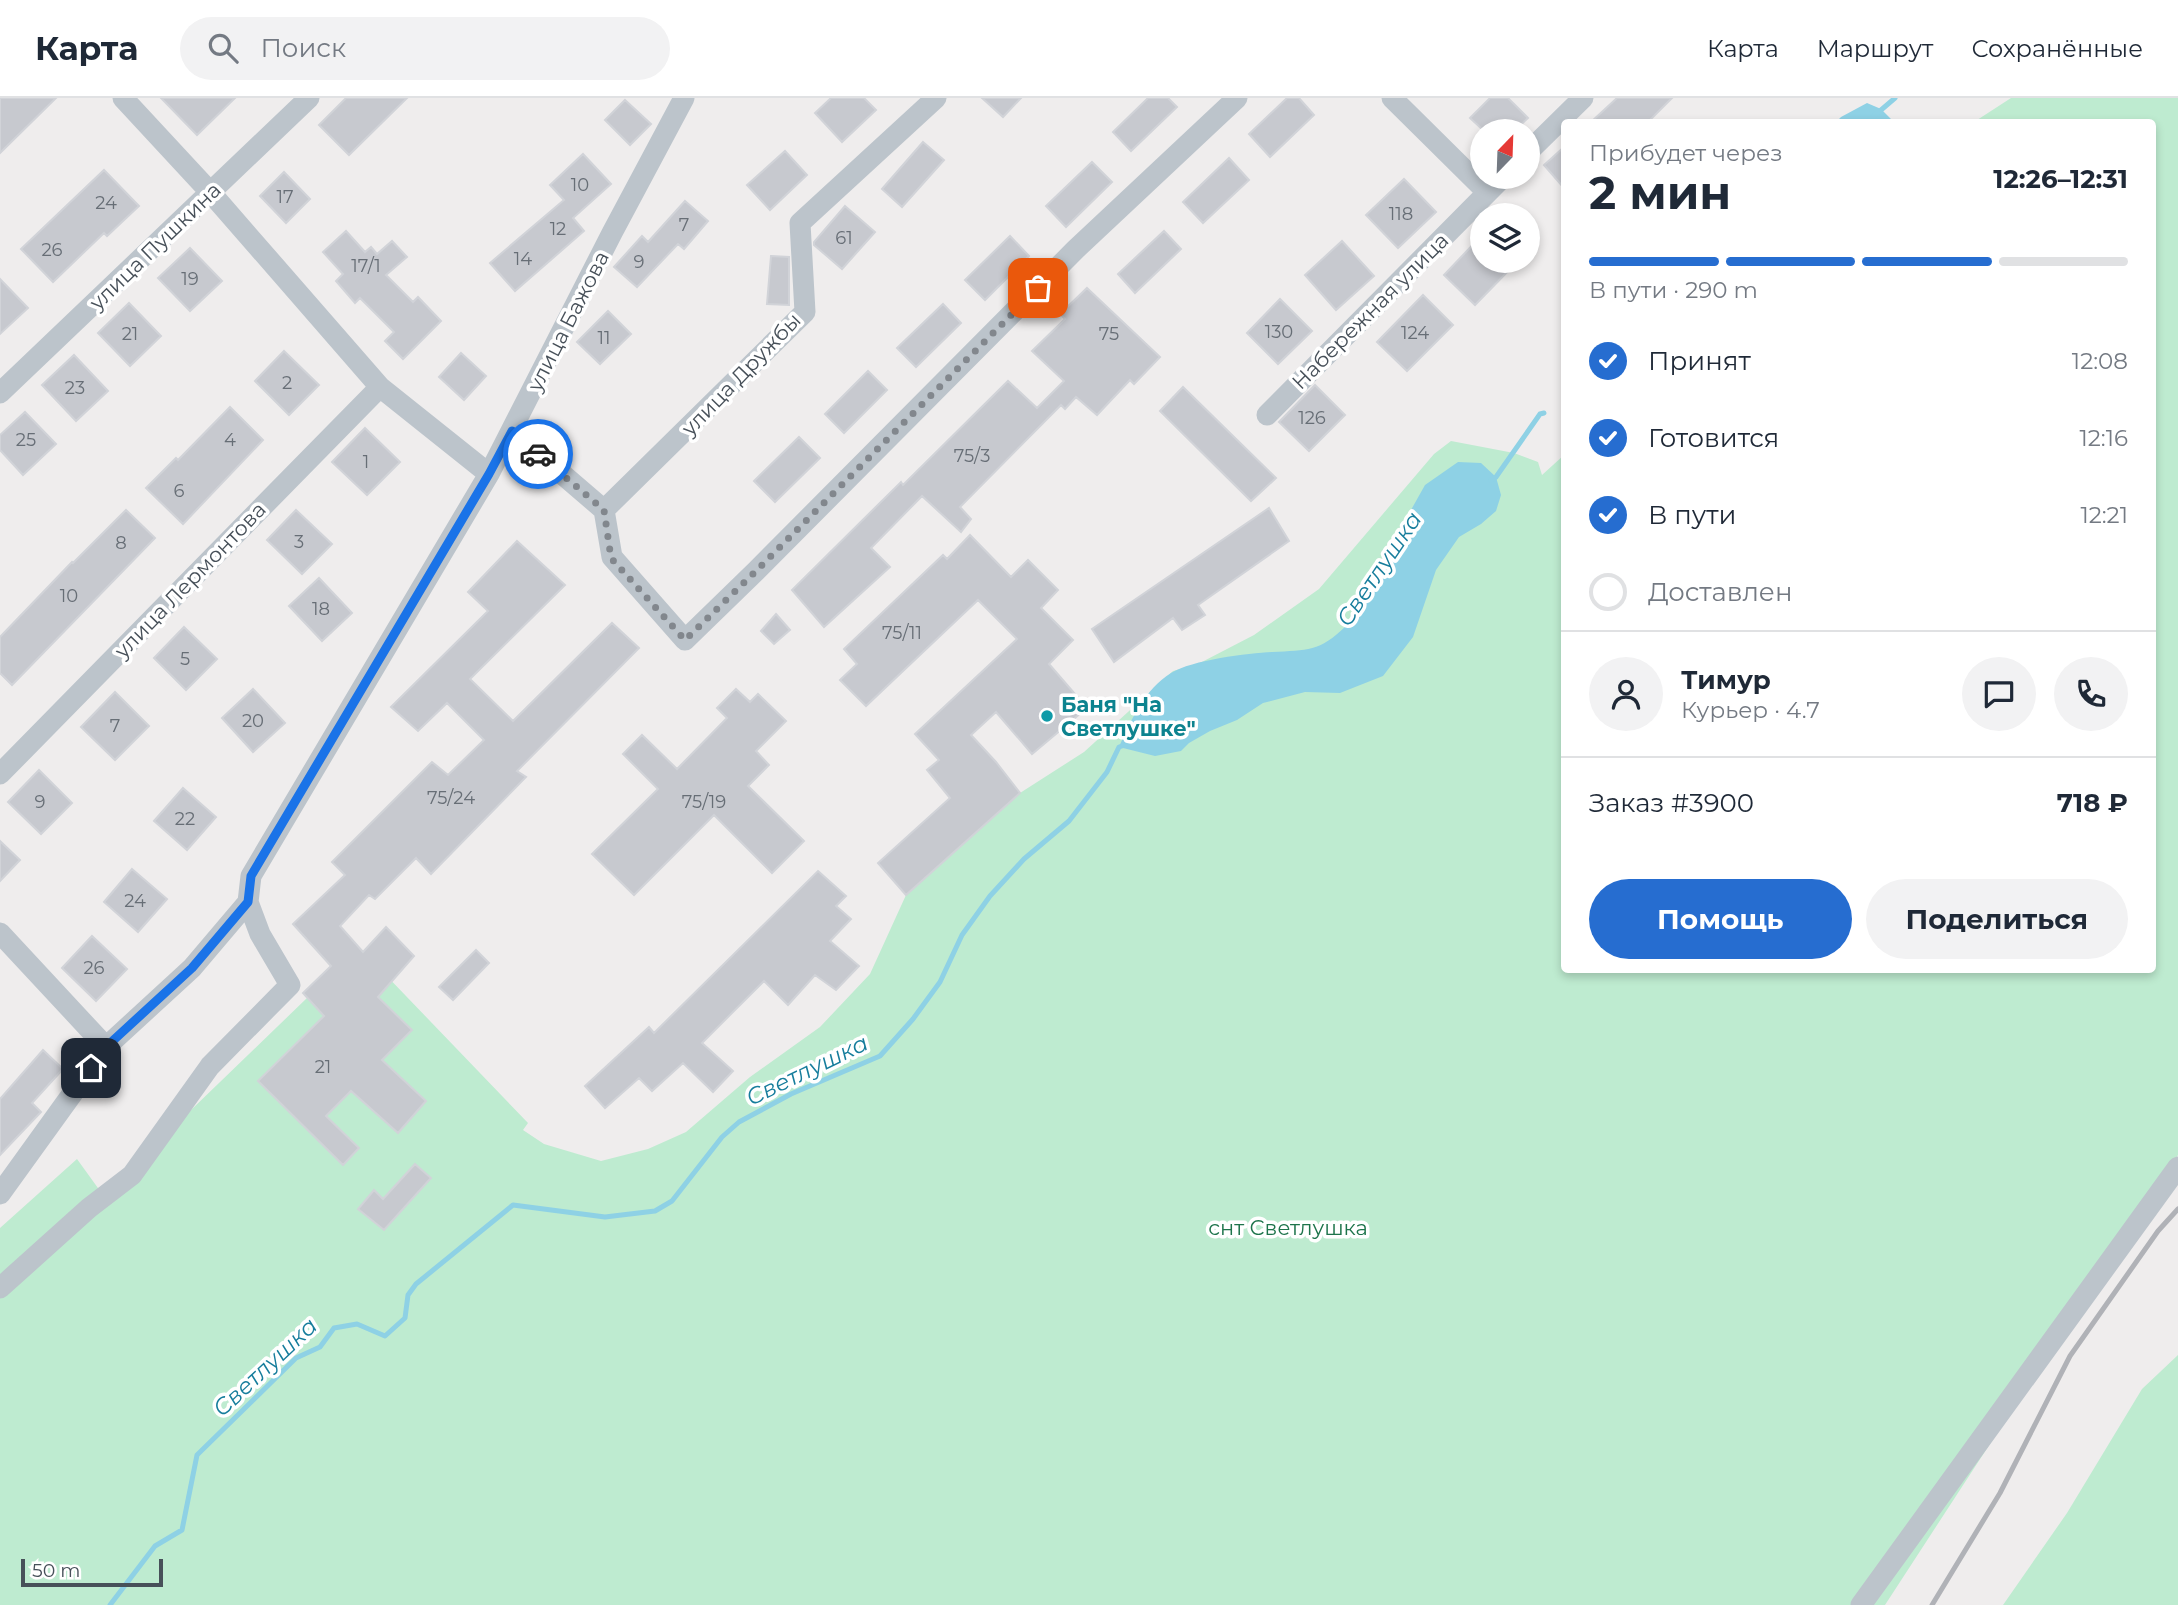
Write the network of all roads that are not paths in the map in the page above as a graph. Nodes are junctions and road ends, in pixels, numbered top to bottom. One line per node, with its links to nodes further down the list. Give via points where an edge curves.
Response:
1 (123, 98): 13 (street)
2 (309, 98): 13 (street, улица Пушкина)
3 (684, 98): 17 (street, улица Бажова)
4 (936, 98): 19 (street, улица Дружбы, via 800,223 805,313)
5 (1237, 98): 19 (street, via 1075,250 685,640 611,558)
6 (1392, 98): 12 (street)
7 (1583, 98): 8 (street)
8 (1562, 119)
9 (1561, 120): 10 (street)
10 (1540, 140)
11 (1490, 189): 12 (street, Набережная улица)
12 (1487, 192): 16 (street, Набережная улица)
13 (211, 193): 14 (street); 15 (street, улица Пушкина)
14 (380, 387): 18 (street); 20 (street, улица Лермонтова)
15 (0, 393)
16 (1267, 415)
17 (512, 431): 18 (street, улица Бажова); 19 (street)
18 (489, 474): 21 (street, улица Бажова, via 251,876)
19 (604, 510)
20 (0, 774)
21 (248, 902): 23 (street, улица Бажова, via 192,968); 26 (street, via 260,934 290,985 210,1066 132,1175)
22 (0, 933): 23 (street)
23 (106, 1047): 25 (street, улица Бажова)
24 (2178, 1167): 27 (street)
25 (0, 1194)
26 (0, 1288)
27 (1861, 1605)

